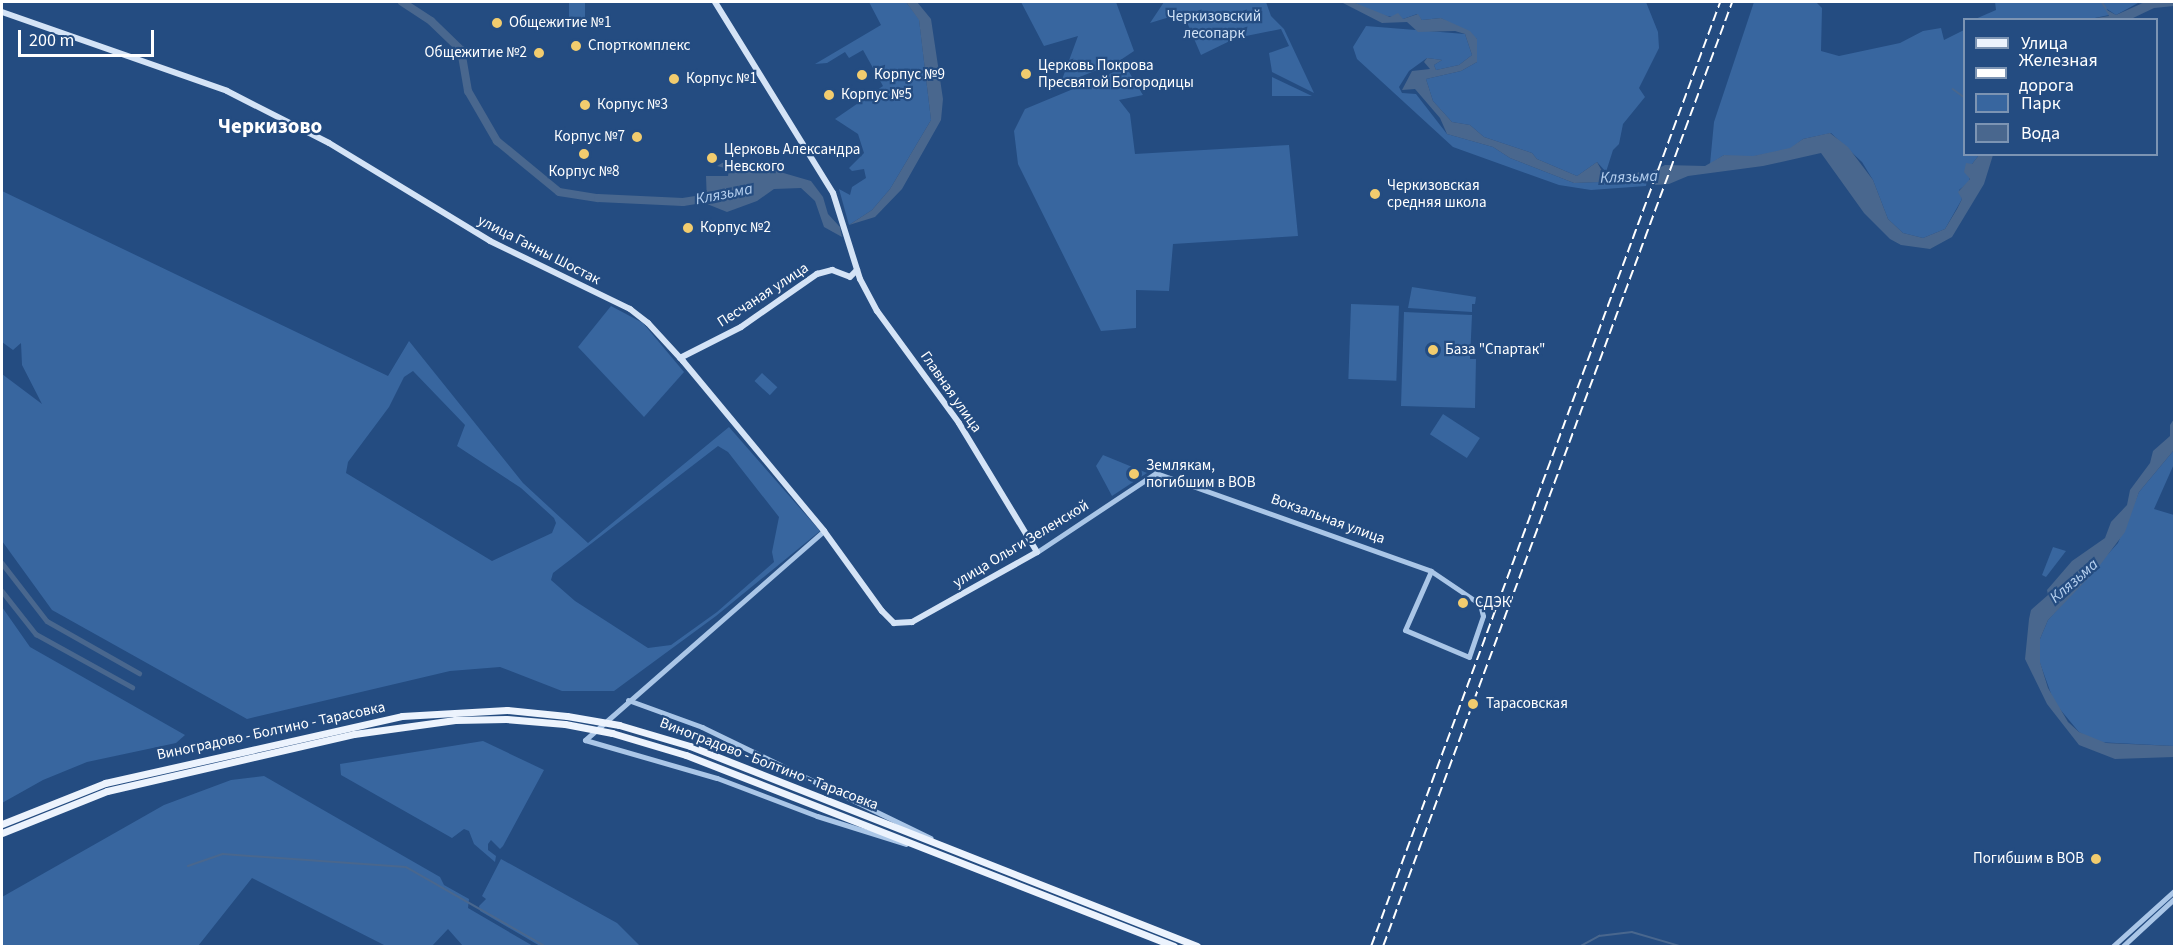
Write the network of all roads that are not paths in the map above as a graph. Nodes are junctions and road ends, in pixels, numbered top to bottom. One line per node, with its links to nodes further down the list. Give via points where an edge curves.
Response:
1 (716, 2): 3 (main road, Главная улица, via 818,167 841,214)
2 (2, 12): 4 (main road, улица Ганны Шостак, via 237,96 329,143 490,242 630,309)
3 (857, 269): 4 (main road, Песчаная улица, via 853,277 832,270 817,274 741,327); 7 (main road, Главная улица, via 877,310 959,423)
4 (680, 357): 6 (main road, улица Ганны Шостак)
5 (1156, 473): 7 (street, улица Ольги Зеленской); 8 (street, Вокзальная улица)
6 (824, 531): 9 (main road, улица Ганны Шостак); 10 (street)
7 (1037, 552): 9 (main road, улица Ольги Зеленской, via 912,622)
8 (1431, 571): 8 (street, Вокзальная улица, via 1473,596 1481,607 1483,616 1469,657 1405,630)
9 (894, 623)
10 (628, 700): 13 (street, via 712,731); 14 (street, via 585,740 717,778 817,816)
11 (2, 824): 13 (main road, Виноградово - Болтино - Тарасовка, via 105,783 402,716 507,710 619,725 690,746)
12 (2, 833): 14 (main road, Виноградово - Болтино - Тарасовка, via 107,791 354,734 455,720 506,719 612,733 686,755)
13 (949, 848): 18 (main road, Виноградово - Болтино - Тарасовка)
14 (925, 850): 17 (main road, Виноградово - Болтино - Тарасовка)
15 (2175, 891): 19 (street)
16 (2175, 899): 20 (street)
17 (1174, 946)
18 (1197, 946)
19 (2113, 946)
20 (2123, 946)

